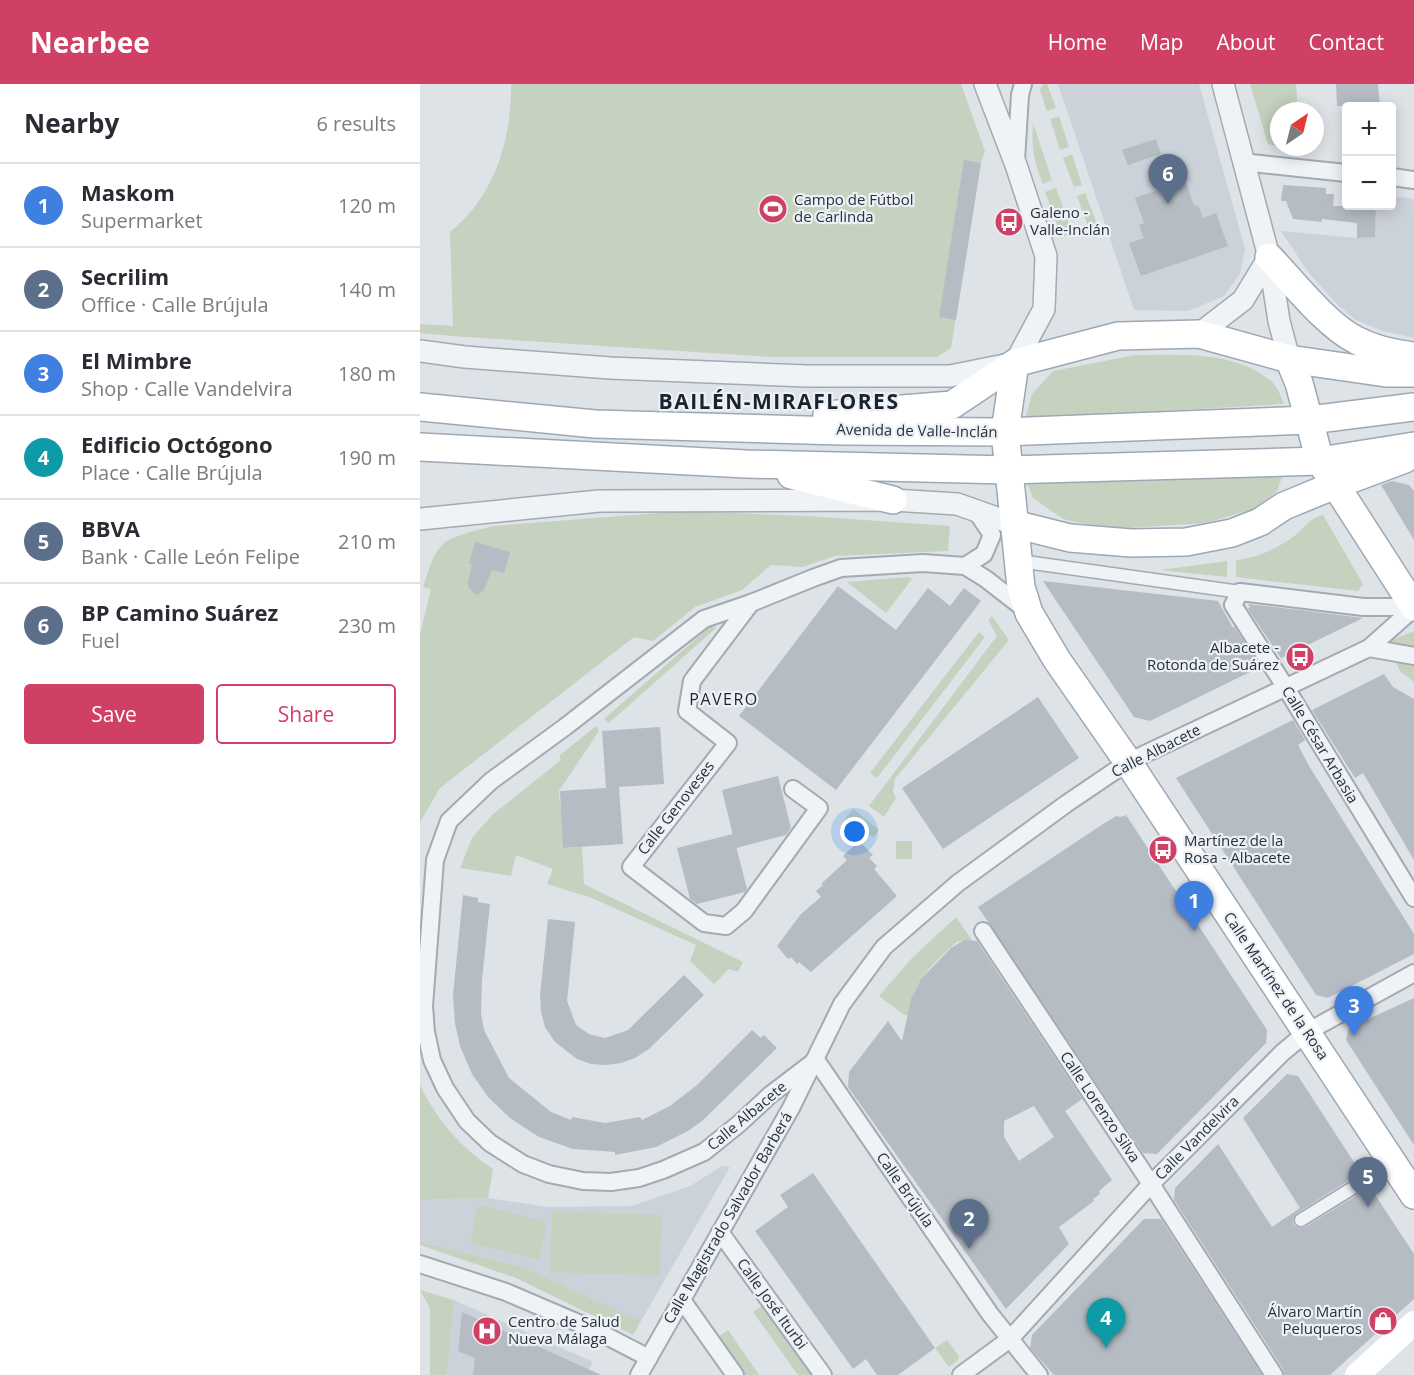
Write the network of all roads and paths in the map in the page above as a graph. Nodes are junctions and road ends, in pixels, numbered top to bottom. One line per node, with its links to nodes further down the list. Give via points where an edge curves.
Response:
1 (985, 84): 5 (street)
2 (1023, 84): 5 (street)
3 (1222, 84): 4 (street)
4 (1242, 162): 6 (street); 9 (street)
5 (1016, 165): 14 (street, via 1046,256 1044,309)
6 (1342, 172)
7 (1396, 178): 8 (street)
8 (1414, 180)
9 (1269, 257): 10 (street, via 1242,300); 12 (main road, via 1328,319 1356,340); 13 (street, via 1278,321)
10 (1199, 334): 13 (main road); 14 (main road, via 1118,336)
11 (420, 351): 14 (street, via 610,368 807,376 950,376)
12 (1414, 356)
13 (1289, 359): 15 (main road, via 1386,373); 18 (main road)
14 (1016, 363): 19 (main road, via 952,405 817,416); 20 (main road, Calle Martínez de la Rosa)
15 (1414, 373)
16 (420, 407): 19 (main road, Avenida de Valle-Inclán, via 595,424)
17 (1414, 407): 18 (main road, Avenida de Valle-Inclán)
18 (1310, 420): 20 (main road, Avenida de Valle-Inclán); 24 (main road)
19 (746, 428): 20 (main road, Avenida de Valle-Inclán)
20 (1005, 432): 26 (main road, Calle Martínez de la Rosa)
21 (1414, 446): 24 (main road)
22 (420, 447): 25 (main road)
23 (1414, 456): 27 (main road)
24 (1320, 461): 26 (main road); 27 (main road)
25 (746, 464): 26 (main road); 28 (main road)
26 (1008, 470): 31 (main road, Calle Martínez de la Rosa)
27 (1335, 485): 31 (main road, via 1260,522 1186,542 1070,538); 36 (main road)
28 (893, 500): 29 (street); 30 (street, via 599,501)
29 (966, 508): 31 (street); 33 (street, via 992,535 984,554)
30 (420, 519)
31 (1014, 524): 32 (main road, Calle Martínez de la Rosa)
32 (1018, 561): 34 (street); 37 (main road, Calle Martínez de la Rosa)
33 (965, 566): 35 (street, Calle Albacete, via 923,563 841,568); 37 (street)
34 (1240, 592): 36 (street, via 1363,607); 40 (street, Calle César Arbasia, via 1233,606)
35 (751, 603): 42 (street, Calle Genoveses, via 692,681 687,711 728,742 631,867 704,923 726,926 744,911 819,808); 47 (street, Calle Albacete, via 704,619 491,781 449,821 435,860 424,1006 426,1032 432,1060 445,1088 467,1121 490,1143 523,1164 583,1181 639,1178 704,1152)
36 (1414, 607): 38 (street, Calle Albacete)
37 (1029, 613): 41 (main road, Calle Martínez de la Rosa)
38 (1369, 648): 39 (street); 40 (street, Calle Albacete)
39 (1414, 656)
40 (1286, 688): 41 (street, Calle Albacete); 43 (street, Calle César Arbasia)
41 (1128, 762): 46 (main road, Calle Martínez de la Rosa); 47 (street, Calle Albacete, via 958,883 884,947 842,1004)
42 (793, 789)
43 (1414, 898)
44 (983, 931): 49 (street, Calle Lorenzo Silva)
45 (1414, 973): 46 (street, Calle Vandelvira)
46 (1307, 1032): 48 (main road, Calle Martínez de la Rosa); 49 (street, Calle Vandelvira)
47 (816, 1060): 52 (street, Calle Magistrado Salvador Barberá); 56 (street, Calle Brújula)
48 (1393, 1163): 50 (main road, Calle Martínez de la Rosa); 51 (street)
49 (1151, 1184): 56 (street, Calle Vandelvira); 63 (street, Calle Lorenzo Silva)
50 (1414, 1195)
51 (1301, 1220)
52 (720, 1232): 54 (street, Calle Magistrado Salvador Barberá); 60 (street, Calle José Iturbi)
53 (420, 1264): 57 (street, via 506,1292)
54 (682, 1300): 57 (street, Calle Magistrado Salvador Barberá); 59 (street)
55 (1414, 1323): 64 (main road)
56 (1010, 1339): 61 (street, Calle Vandelvira); 62 (street, Calle Brújula)
57 (649, 1358): 58 (street, Calle Magistrado Salvador Barberá)
58 (639, 1375)
59 (735, 1375)
60 (823, 1375)
61 (960, 1375)
62 (1039, 1375)
63 (1274, 1375)
64 (1357, 1375)

